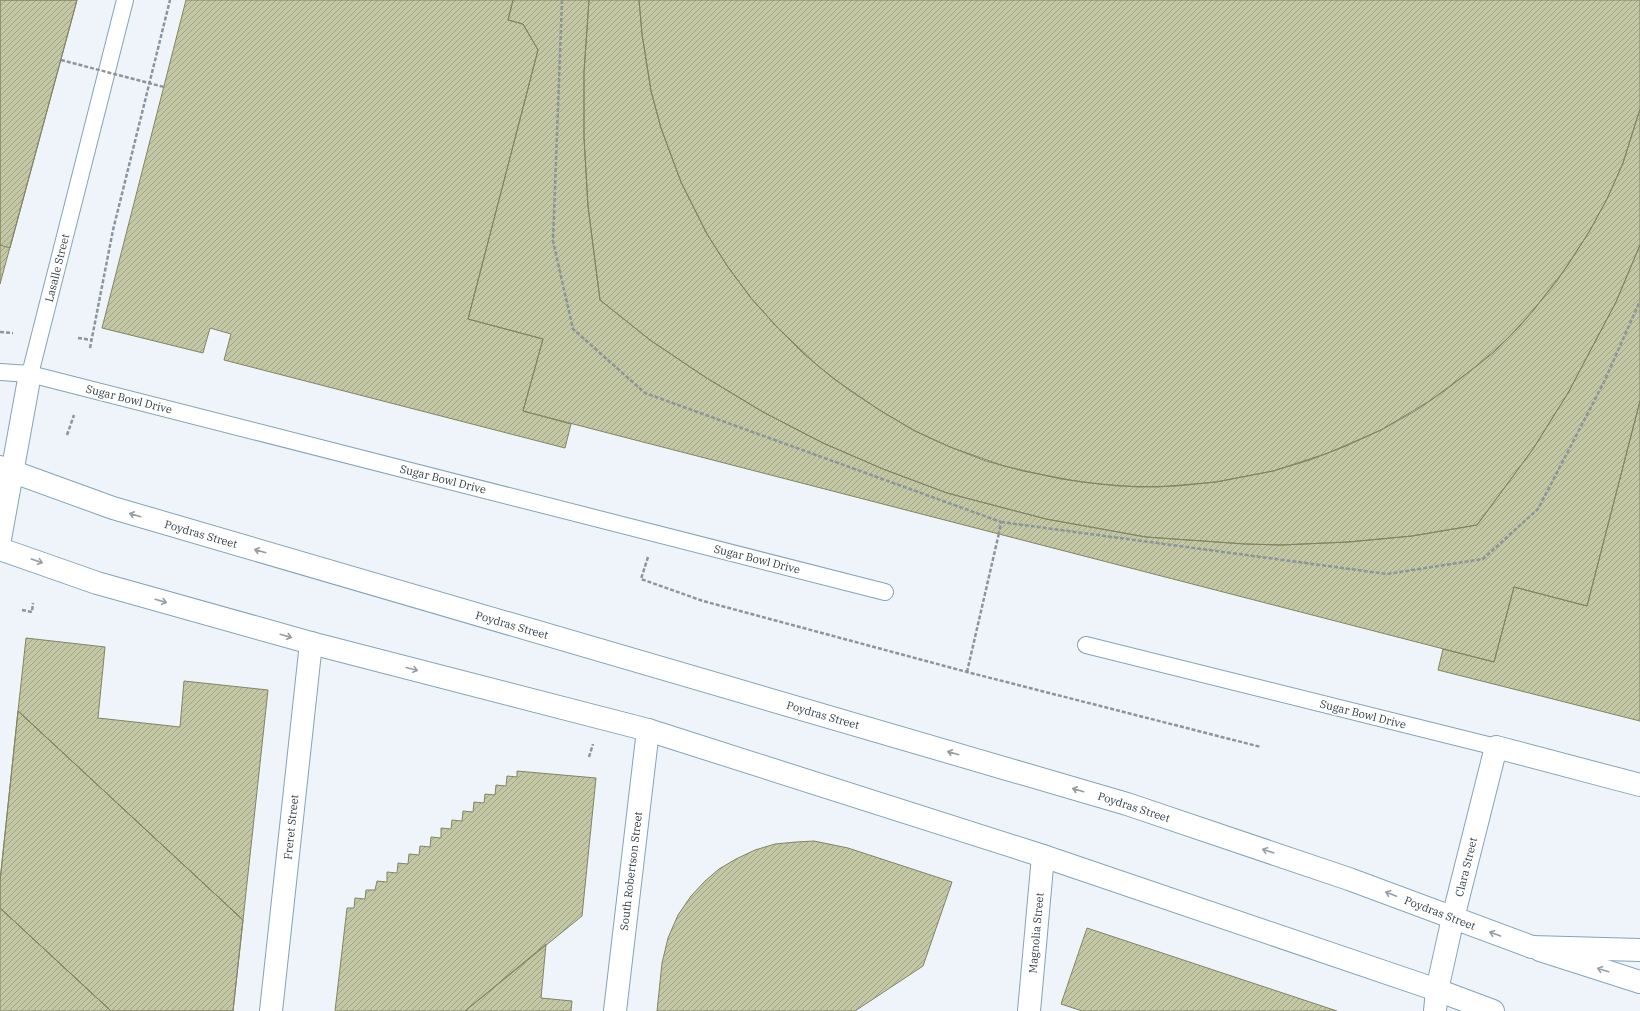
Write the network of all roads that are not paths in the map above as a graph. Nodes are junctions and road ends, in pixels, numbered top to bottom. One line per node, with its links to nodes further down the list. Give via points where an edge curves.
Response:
1 (125, 0): 3 (lane, Lasalle Street)
2 (0, 372): 3 (lane, Sugar Bowl Drive)
3 (30, 374): 4 (main road, Lasalle Street); 7 (lane, Sugar Bowl Drive)
4 (6, 469): 5 (main road, Lasalle Street); 14 (main road, Poydras Street, one-way to 4, via 1349,879 1127,804 113,508)
5 (0, 539)
6 (0, 549): 8 (main road, one-way to 8, via 97,582)
7 (885, 592)
8 (311, 643): 10 (main road, one-way to 10); 19 (main road, Freret Street)
9 (1086, 645): 11 (lane, Sugar Bowl Drive)
10 (648, 730): 13 (main road); 20 (main road, South Robertson Street)
11 (1496, 747): 12 (main road, Sugar Bowl Drive); 14 (main road, Clara Street)
12 (1640, 785)
13 (1043, 856): 18 (main road); 21 (main road, Magnolia Street)
14 (1453, 918): 15 (main road, Poydras Street, one-way to 14); 18 (main road, Clara Street)
15 (1532, 947): 16 (main road); 17 (main road, Poydras Street, one-way to 15)
16 (1640, 950)
17 (1640, 982)
18 (1436, 1000): 22 (main road)
19 (271, 1011)
20 (615, 1011)
21 (1029, 1011)
22 (1493, 1011)

